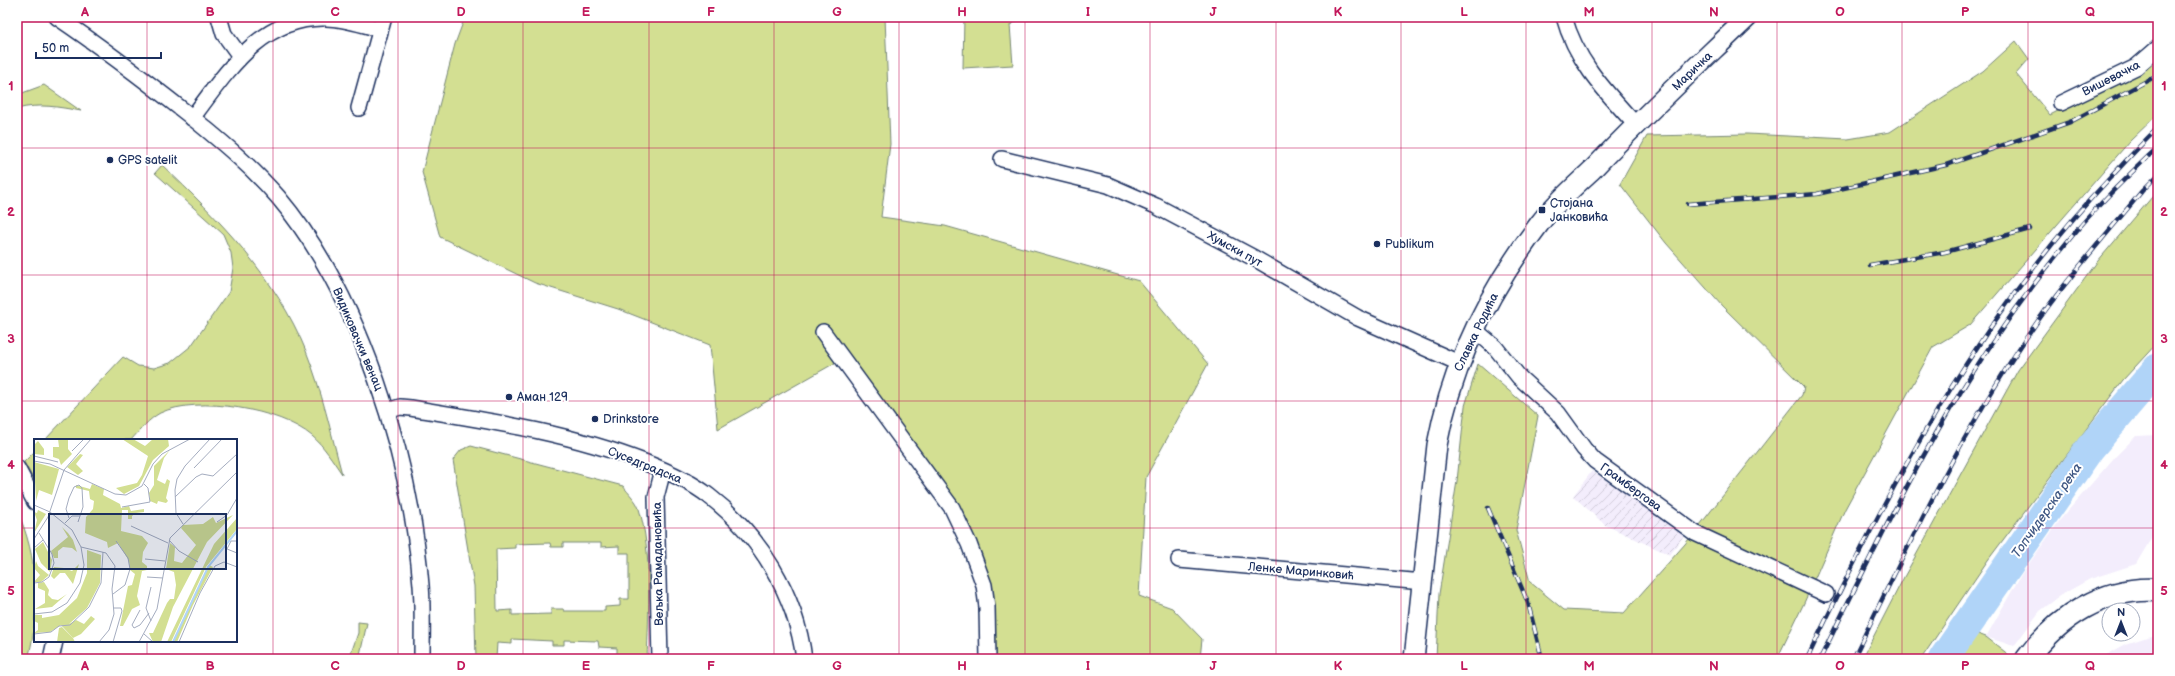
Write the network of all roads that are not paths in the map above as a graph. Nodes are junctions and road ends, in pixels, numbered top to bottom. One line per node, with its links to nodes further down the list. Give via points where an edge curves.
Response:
1 (57, 17): 10 (street, Видиковачки венац, via 158,90)
2 (219, 17): 7 (street, via 224,34)
3 (1564, 17): 11 (street, via 1584,64)
4 (1748, 17): 11 (street, Маричка)
5 (382, 23): 7 (street, via 335,18 308,19 291,23 265,35); 9 (street)
6 (2158, 48): 8 (street, Вишевачка, via 2136,67)
7 (240, 56): 10 (street)
8 (2060, 103)
9 (359, 108)
10 (192, 118): 16 (street, Видиковачки венац, via 238,155 282,203 313,246 350,315)
11 (1635, 124): 13 (street, Славка Родића, via 1541,222 1504,277)
12 (1002, 159): 15 (street, Хумски пут, via 1108,185 1156,206 1254,258 1358,318)
13 (1475, 330): 15 (street, Славка Родића); 23 (street, Грамбергова, via 1502,353 1519,377 1558,413 1595,461 1695,533)
14 (823, 332): 29 (street, via 952,508 984,585 988,619)
15 (1459, 363): 21 (street, Славка Родића, via 1436,445)
16 (387, 411): 18 (street, Суседградска, via 400,407 411,408 529,429 616,452); 26 (street, Видиковачки венац, via 396,446 421,585)
17 (17, 468): 19 (street)
18 (663, 470): 27 (street, Вељка Рамадановића, via 656,497); 28 (street, Суседградска, via 708,495 755,541 792,606)
19 (34, 500)
20 (1179, 560): 21 (street, Ленке Маринковић)
21 (1422, 582): 30 (street, Славка Родића)
22 (2158, 590): 31 (main road, via 2135,590 2085,606 2054,628)
23 (1826, 594)
24 (56, 642): 25 (street)
25 (51, 659)
26 (422, 659)
27 (660, 659)
28 (804, 659)
29 (988, 659)
30 (1414, 659)
31 (2028, 659)

